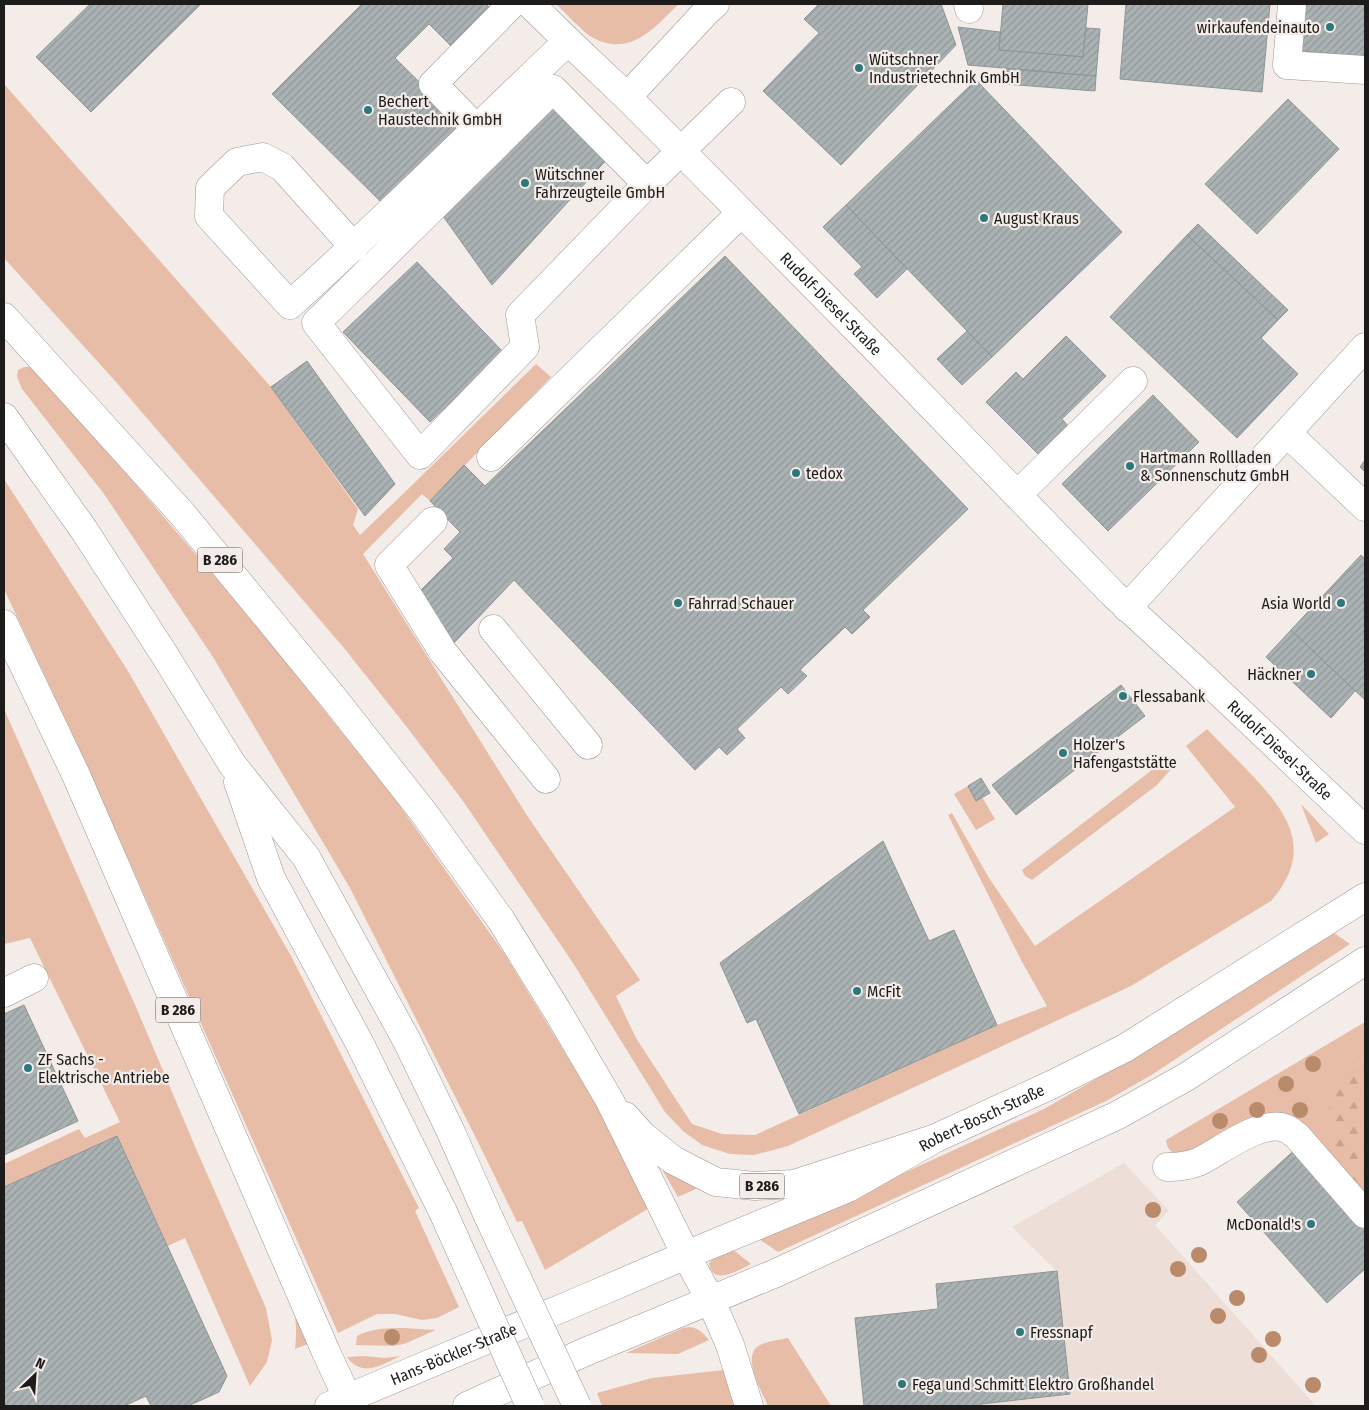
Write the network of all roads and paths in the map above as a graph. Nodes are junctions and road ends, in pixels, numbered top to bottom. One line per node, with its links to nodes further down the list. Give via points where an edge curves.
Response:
1 (512, 4): 9 (main road, via 433,84)
2 (530, 4): 5 (main road, Rudolf-Diesel-Straße)
3 (715, 4): 7 (main road)
4 (1292, 4): 6 (main road, via 1286,65)
5 (568, 41): 7 (main road, Rudolf-Diesel-Straße); 9 (main road)
6 (1365, 70)
7 (627, 97): 10 (main road, Rudolf-Diesel-Straße)
8 (731, 102): 10 (main road)
9 (476, 128): 13 (main road)
10 (681, 151): 11 (main road); 12 (main road, Rudolf-Diesel-Straße)
11 (647, 184): 11 (main road, via 552,89 316,323 420,455 525,348 520,315)
12 (741, 213): 19 (main road); 20 (main road, Rudolf-Diesel-Straße)
13 (354, 247): 13 (main road, via 290,305 209,216 210,188 237,162 263,157 282,167)
14 (4, 317): 34 (main road, B 286, via 184,516 418,806 501,920)
15 (1365, 347): 18 (main road)
16 (1133, 381): 20 (main road)
17 (4, 417): 27 (main road, via 84,530)
18 (1287, 433): 21 (main road); 23 (main road)
19 (491, 457)
20 (1017, 495): 23 (main road, Rudolf-Diesel-Straße)
21 (1365, 507)
22 (433, 521): 28 (main road, via 389,565 443,652)
23 (1128, 608): 29 (main road, Rudolf-Diesel-Straße)
24 (4, 624): 41 (main road, B 286, via 76,775 326,1352)
25 (493, 629): 26 (main road)
26 (588, 744)
27 (232, 764): 43 (main road, bridge, via 271,878 360,1044 443,1212); 44 (main road, bridge, via 306,857 407,1040)
28 (546, 779)
29 (1365, 830)
30 (1365, 897): 35 (main road, Robert-Bosch-Straße, via 1125,1048)
31 (1365, 961): 40 (main road, via 1186,1077 1118,1115)
32 (34, 978): 33 (main road)
33 (4, 993)
34 (610, 1101): 35 (main road, B 286, via 642,1135 673,1160 716,1182 755,1186 794,1184); 38 (main road, B 286)
35 (936, 1138): 38 (main road, Robert-Bosch-Straße, via 848,1188)
36 (1167, 1167): 37 (main road, via 1198,1162 1262,1128 1287,1128)
37 (1365, 1214)
38 (686, 1255): 39 (main road, Robert-Bosch-Straße); 40 (main road, B 286)
39 (579, 1301): 41 (main road, Hans-Böckler-Straße)
40 (711, 1301): 42 (main road, via 585,1352); 45 (main road, B 286, via 730,1345)
41 (342, 1403)
42 (467, 1406)
43 (530, 1406)
44 (577, 1406)
45 (749, 1406)

